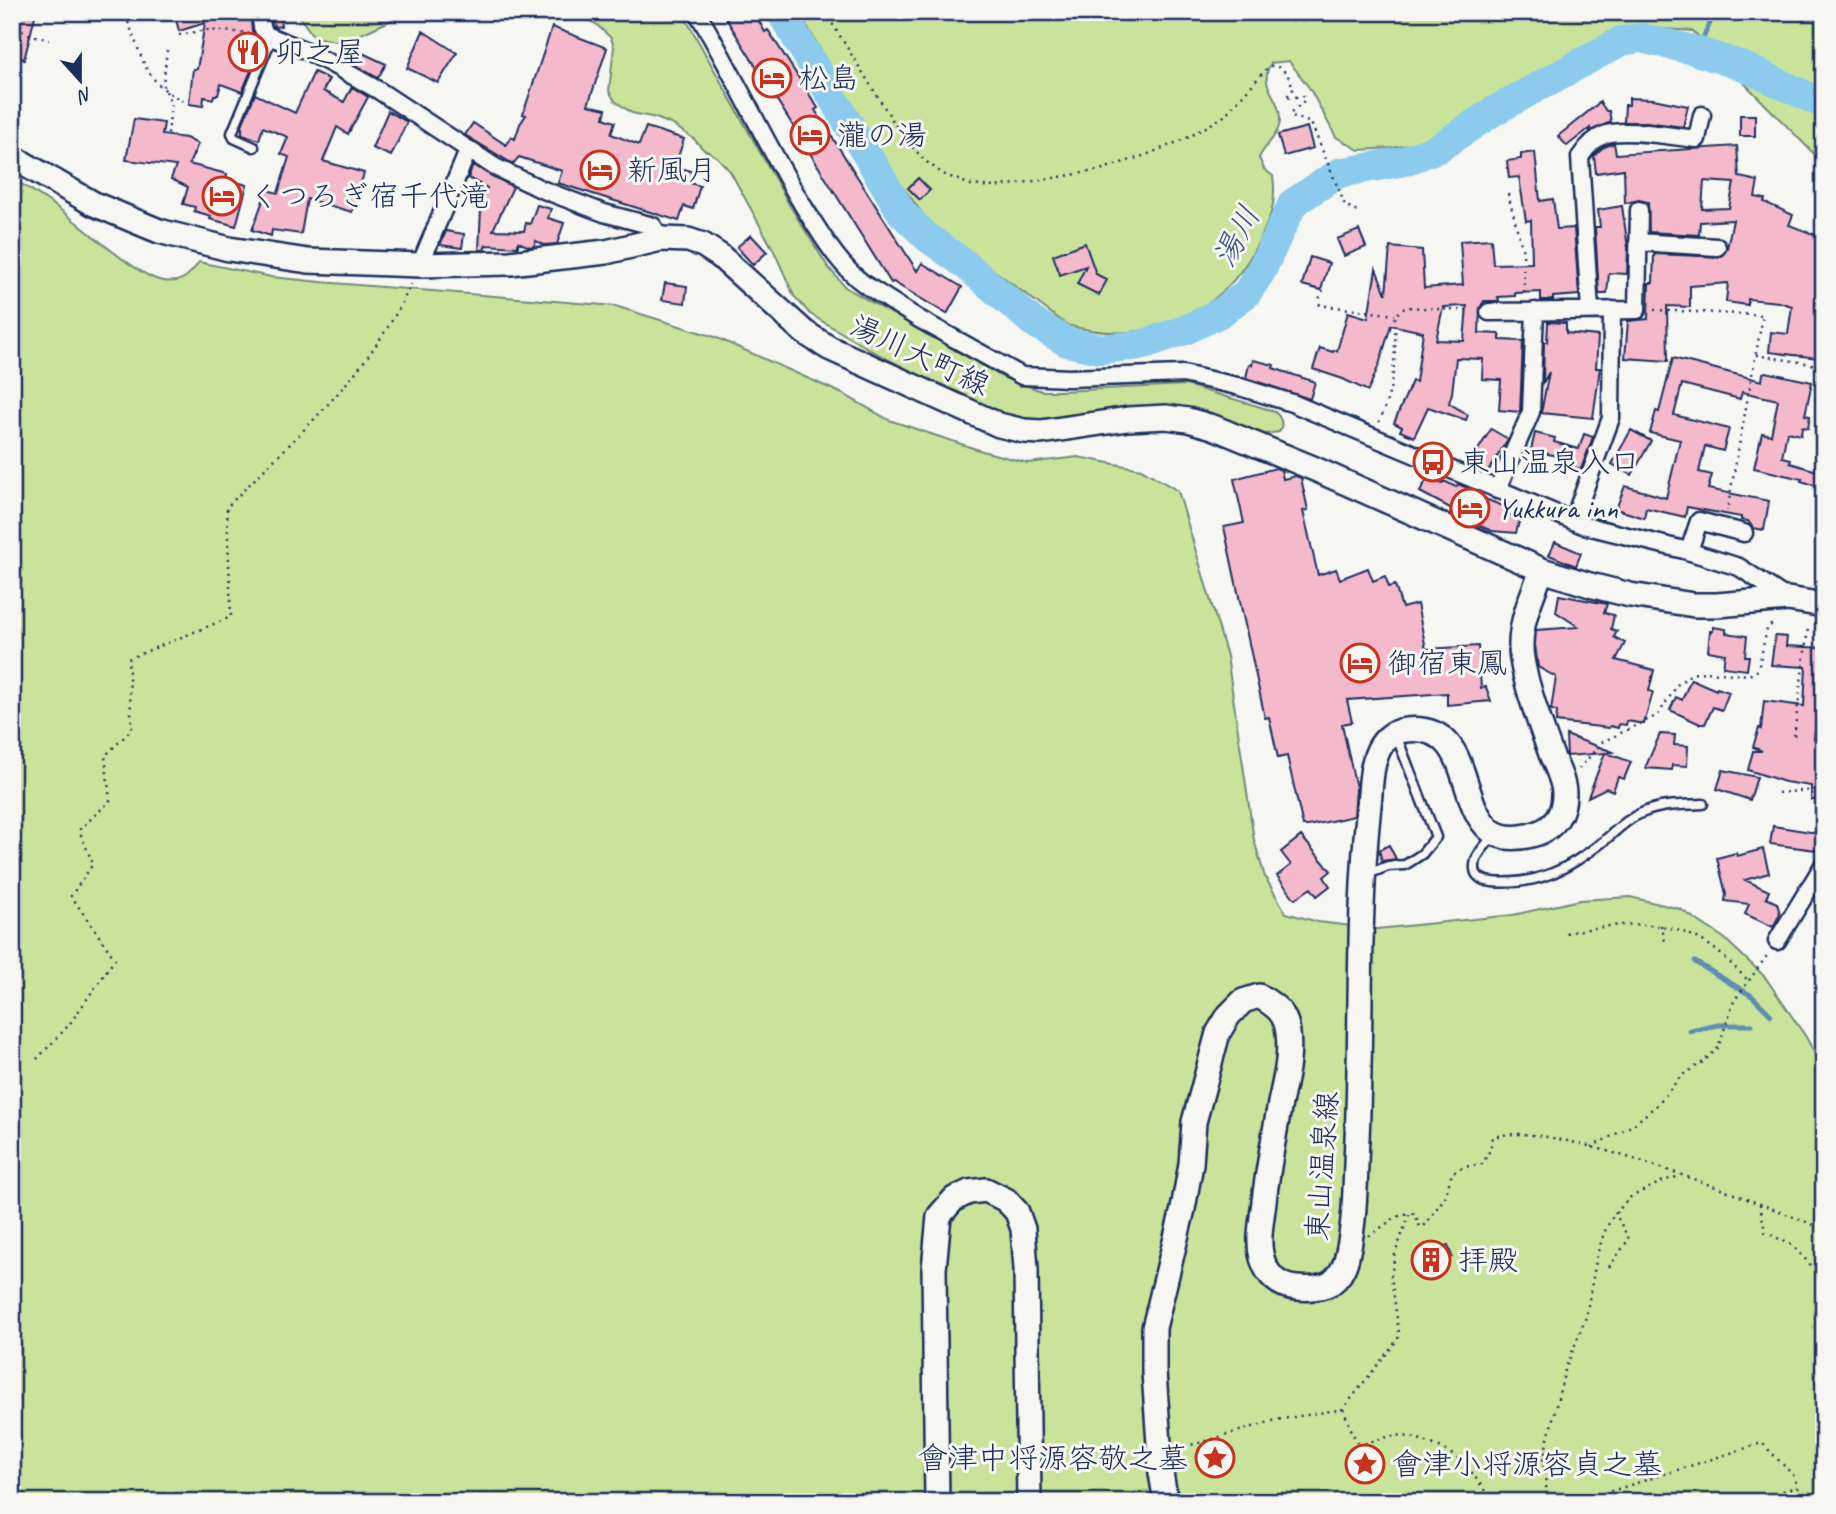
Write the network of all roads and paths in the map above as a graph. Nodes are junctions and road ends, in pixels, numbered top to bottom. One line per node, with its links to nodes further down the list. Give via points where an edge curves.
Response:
1 (261, 12): 7 (street, via 262,27)
2 (696, 12): 33 (street, via 786,178 836,258 864,284 919,319 1022,376 1184,374 1292,403)
3 (825, 12): 19 (path, via 901,134 924,160 957,181 995,187 1100,170 1146,155 1209,127 1269,66 1278,66 1292,84 1286,97 1304,96 1292,116 1311,123 1345,205)
4 (12, 21): 8 (path, via 25,33)
5 (128, 22): 10 (path, via 150,77)
6 (178, 35): 7 (path, via 207,30)
7 (269, 36): 14 (lane, via 232,133); 15 (street, via 378,90)
8 (49, 40)
9 (167, 50): 10 (path)
10 (165, 91): 11 (path); 13 (path, via 171,103)
11 (185, 102)
12 (1702, 115): 25 (street, via 1698,139 1616,131 1589,144 1580,157)
13 (167, 136)
14 (254, 147)
15 (468, 150): 20 (street, via 541,189 653,226); 23 (street)
16 (12, 157): 23 (main road, 湯川大町線, via 94,204 159,231 295,260)
17 (1508, 194): 28 (path)
18 (1639, 210): 21 (street)
19 (1357, 211)
20 (661, 239): 23 (main road, 湯川大町線, via 606,252 510,264); 39 (main road, 湯川大町線, via 703,245 829,348 999,425 1041,432 1128,419 1188,420 1315,469)
21 (1638, 242): 22 (street); 27 (street)
22 (1717, 247)
23 (420, 265): 58 (path, via 398,314 352,379 227,507 231,617 128,659 132,729 105,756 110,802 79,830 93,864 71,896 115,959 69,1025)
24 (1324, 290): 30 (path, via 1320,306)
25 (1590, 310): 26 (street); 28 (street)
26 (1612, 310): 27 (street); 35 (street, via 1611,418)
27 (1637, 310): 31 (path, via 1763,315)
28 (1530, 311): 29 (street); 34 (street, via 1531,412)
29 (1489, 312): 30 (path, via 1406,307)
30 (1395, 315): 33 (path, via 1392,383 1388,403)
31 (1756, 355): 32 (path); 36 (path)
32 (1824, 366)
33 (1371, 437): 34 (street)
34 (1497, 490): 35 (street)
35 (1573, 522): 38 (street)
36 (1724, 528): 37 (street); 38 (street, via 1699,521)
37 (1744, 533)
38 (1689, 551): 40 (street, via 1739,567)
39 (1542, 570): 40 (main road, 湯川大町線, via 1630,595 1694,605); 46 (main road, via 1526,611 1523,667)
40 (1788, 599): 41 (main road, 湯川大町線)
41 (1824, 606)
42 (1773, 623): 46 (path, via 1767,629 1758,670 1749,675 1691,674 1678,684 1658,715 1602,742)
43 (1808, 628): 45 (path)
44 (1395, 733): 50 (main road, via 1421,729 1451,747 1477,812); 52 (main road, 東山温泉線, via 1381,745 1371,775); 52 (lane, via 1436,837 1405,865)
45 (1794, 736)
46 (1563, 786): 50 (main road, via 1559,816 1543,831 1512,838)
47 (1824, 789): 48 (path)
48 (1777, 793)
49 (1703, 804): 50 (lane, via 1664,805 1646,811 1568,867 1539,879 1480,879 1474,864)
50 (1496, 833)
51 (1824, 864): 55 (street)
52 (1363, 876): 75 (main road, 東山温泉線, via 1359,1088 1348,1257 1342,1272 1317,1289 1289,1288 1269,1274 1265,1265 1259,1235 1290,1052 1288,1028 1278,1007 1259,996 1242,1001 1218,1033 1200,1097 1183,1209 1154,1328)
53 (1661, 925): 54 (path, via 1604,925); 56 (path); 57 (path, via 1715,949)
54 (1566, 933)
55 (1777, 941): 57 (path)
56 (1666, 945)
57 (1749, 981): 59 (path, via 1734,1001 1718,1048 1672,1084 1658,1104 1633,1125)
58 (37, 1059)
59 (1591, 1147): 60 (path); 62 (path, via 1502,1134 1492,1138 1482,1164 1452,1173 1446,1198 1425,1225 1420,1227)
60 (1680, 1176): 61 (path); 63 (path, via 1637,1194)
61 (1760, 1205): 64 (path); 67 (path, via 1765,1232 1792,1245)
62 (1410, 1212): 65 (path); 68 (path, via 1391,1276 1398,1339)
63 (1615, 1213): 66 (path, via 1629,1239); 77 (path, via 1597,1255 1586,1317 1552,1420 1543,1459)
64 (1824, 1229)
65 (1362, 1241)
66 (1609, 1267)
67 (1824, 1279)
68 (1343, 1409): 69 (path); 70 (path, via 1276,1420)
69 (1358, 1445): 71 (path); 76 (path, via 1395,1435 1442,1448 1465,1463)
70 (1174, 1448)
71 (1362, 1456)
72 (1797, 1487): 78 (path, via 1793,1475 1762,1444); 79 (path, via 1771,1493); 80 (path)
73 (937, 1502): 74 (main road, via 934,1269 939,1216 954,1199 986,1190 1017,1212 1023,1229)
74 (1029, 1502)
75 (1166, 1502)
76 (1493, 1502)
77 (1548, 1502)
78 (1577, 1502)
79 (1768, 1502)
80 (1804, 1502)

